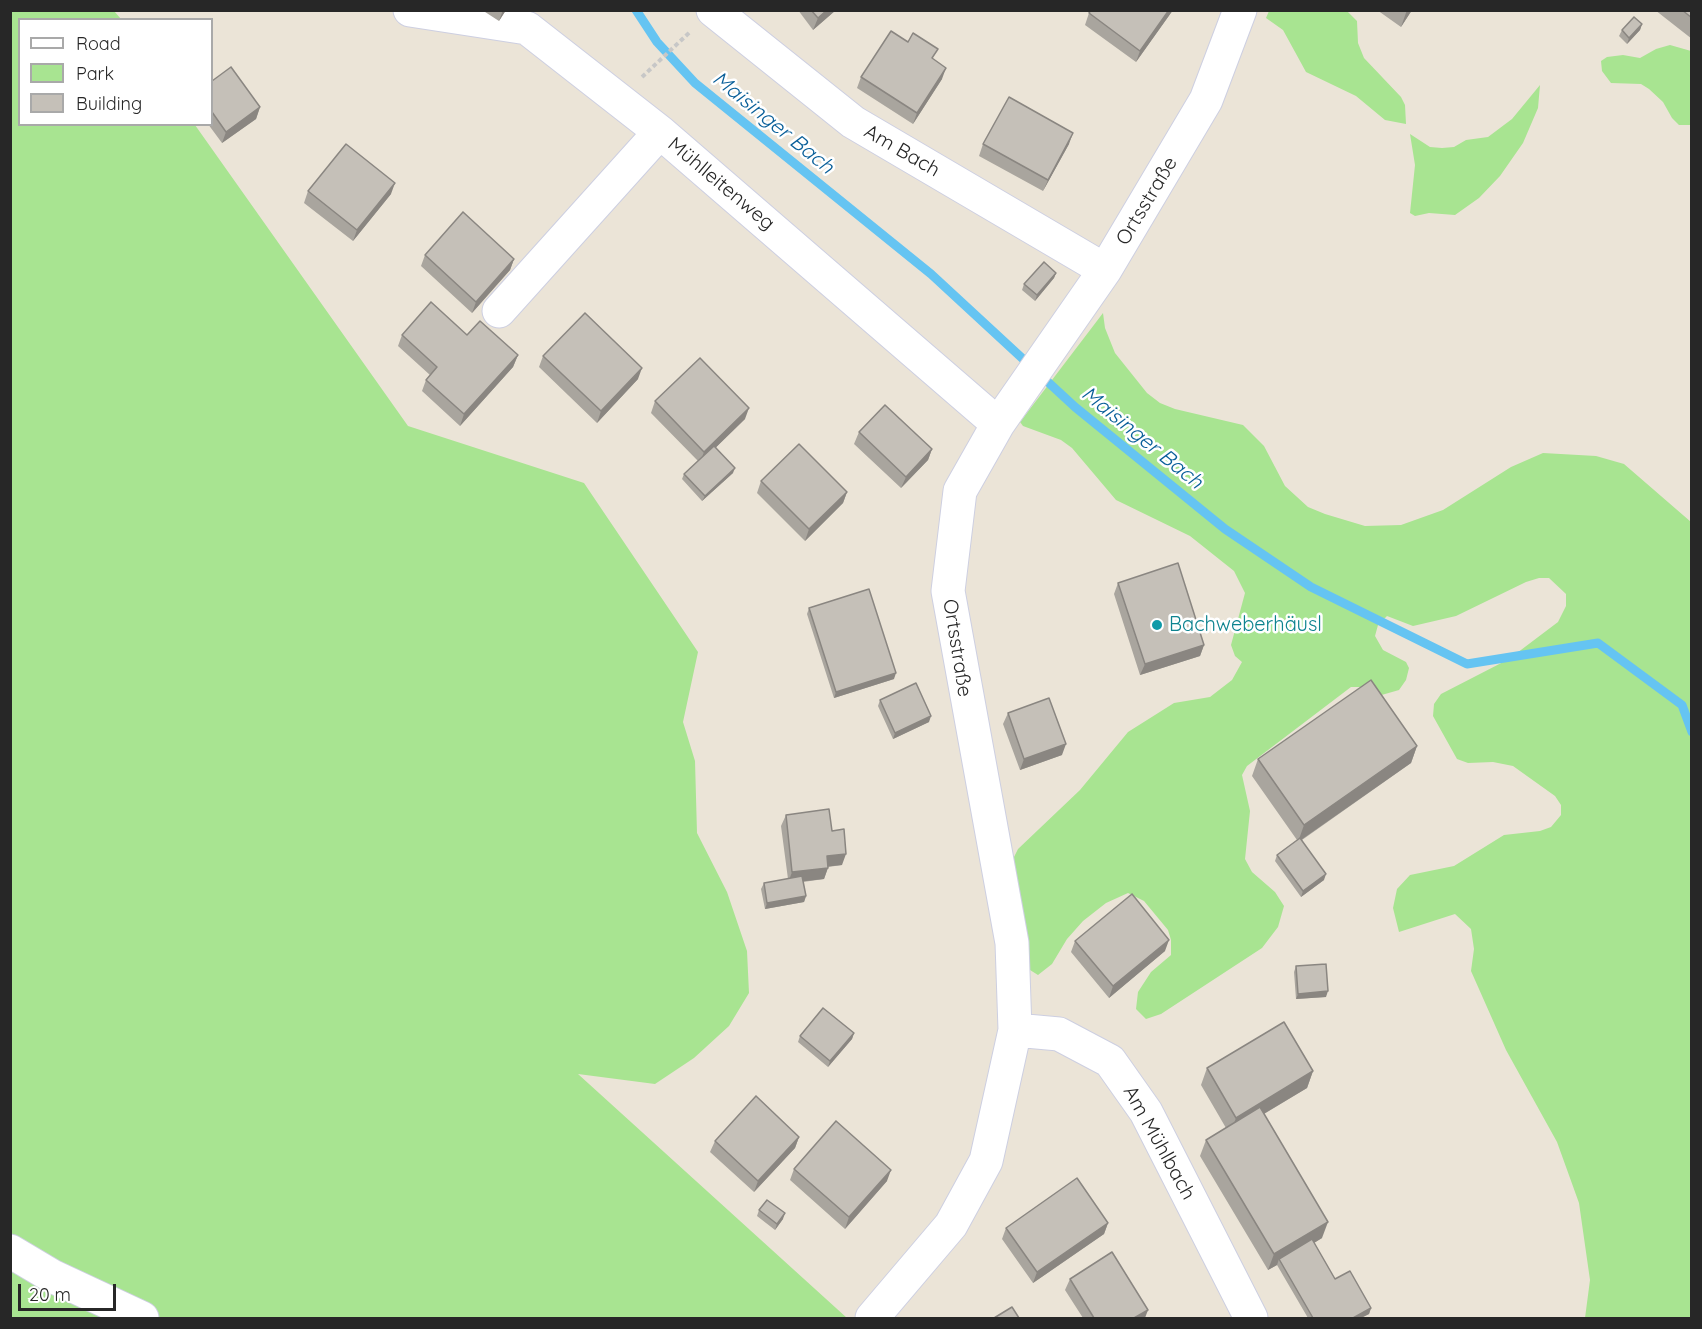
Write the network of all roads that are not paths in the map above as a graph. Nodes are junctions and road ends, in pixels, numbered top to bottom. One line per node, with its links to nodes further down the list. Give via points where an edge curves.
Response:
1 (410, 10): 4 (street, Mühlleitenweg, via 527,28)
2 (1240, 10): 5 (street, Ortsstraße, via 1206,100)
3 (704, 19): 5 (street, Am Bach, via 853,122)
4 (660, 132): 6 (street); 7 (street, Mühlleitenweg)
5 (1105, 270): 7 (street, Ortsstraße)
6 (499, 311)
7 (998, 424): 8 (street, Ortsstraße, via 960,491 948,591 1011,943)
8 (1015, 1030): 11 (street, Ortsstraße, via 987,1161 951,1225); 12 (street, Am Mühlbach, via 1059,1034 1110,1061 1146,1112)
9 (10, 1251): 10 (street, via 52,1276)
10 (142, 1318)
11 (872, 1318)
12 (1251, 1318)

